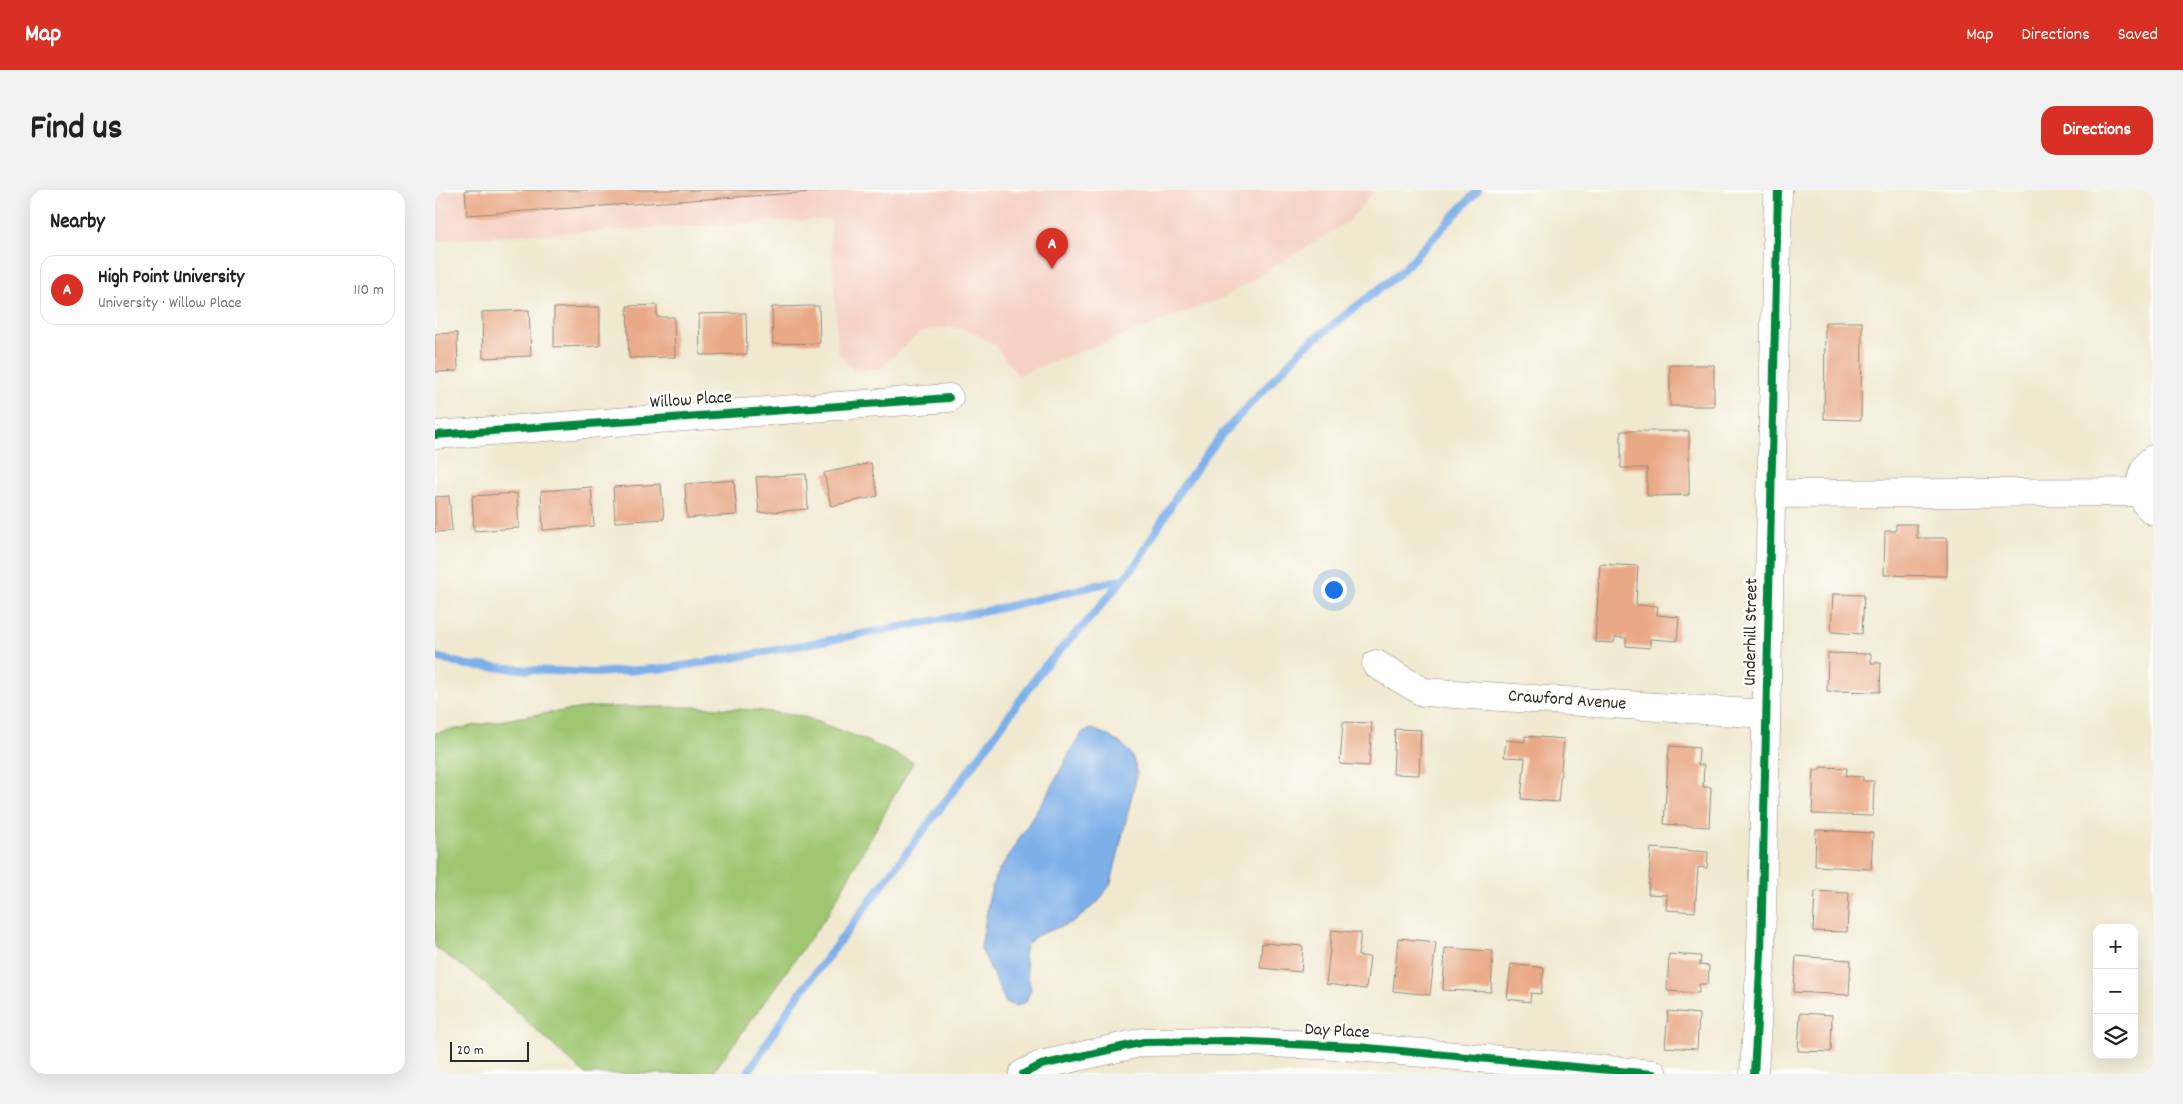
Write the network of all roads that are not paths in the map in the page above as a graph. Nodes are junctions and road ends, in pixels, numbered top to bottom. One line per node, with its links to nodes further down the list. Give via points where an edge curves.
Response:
1 (1778, 190): 5 (street, Underhill Street)
2 (949, 398): 3 (street, Willow Place)
3 (435, 434)
4 (2153, 459): 6 (street, via 2141,479)
5 (1770, 494): 6 (street); 8 (street, Underhill Street)
6 (2147, 502)
7 (1376, 664): 8 (street, Crawford Avenue, via 1423,692)
8 (1766, 714): 11 (street, Underhill Street, via 1761,952)
9 (1023, 1074): 10 (street, Day Place, via 1041,1064 1144,1042 1229,1041 1357,1048)
10 (1653, 1074)
11 (1754, 1074)

